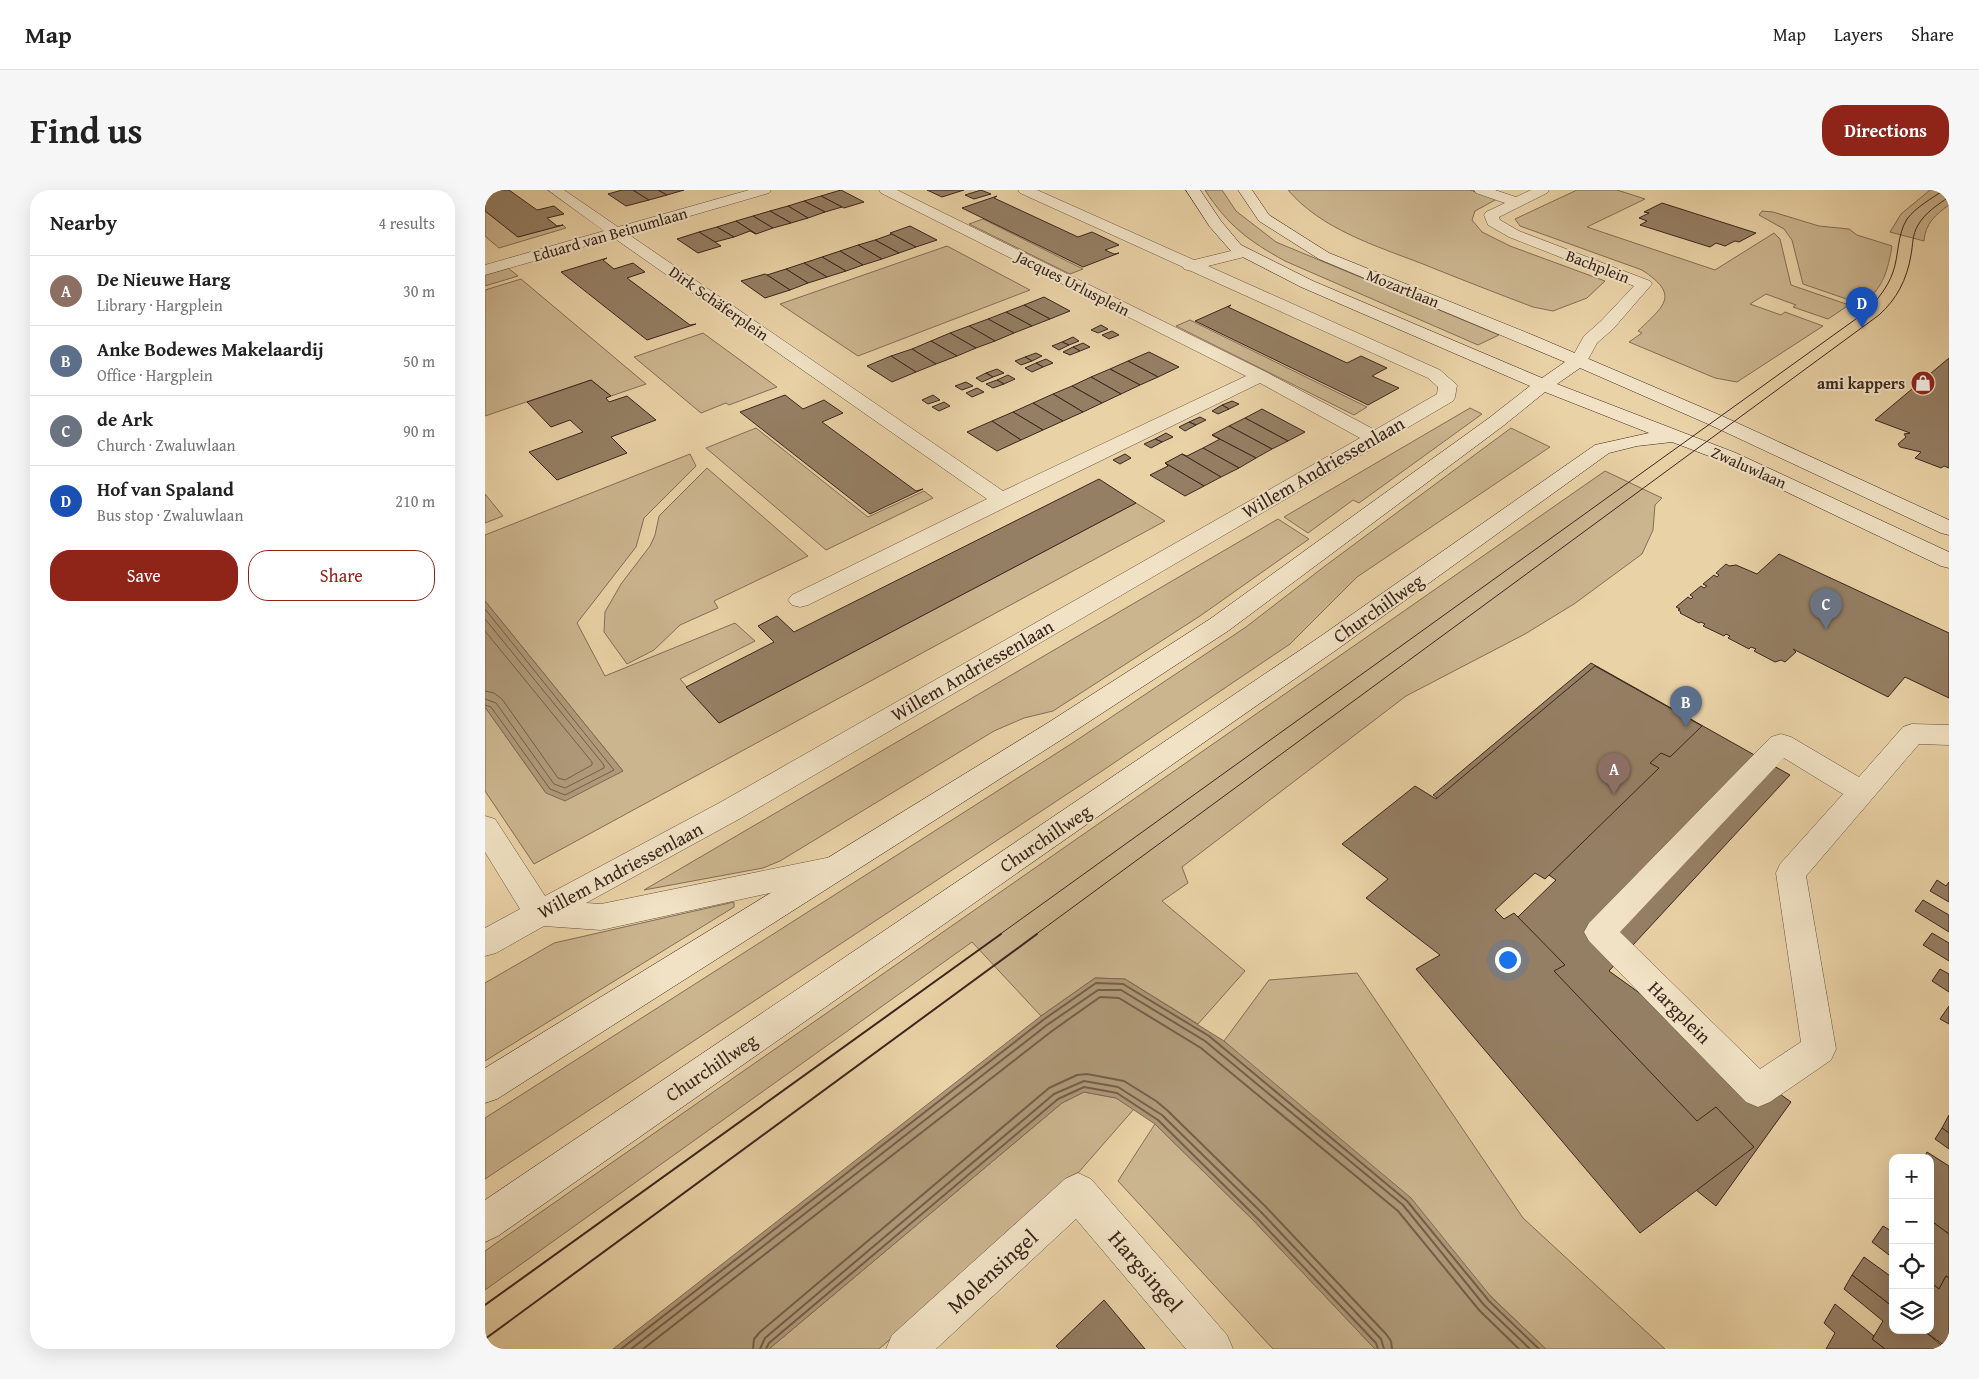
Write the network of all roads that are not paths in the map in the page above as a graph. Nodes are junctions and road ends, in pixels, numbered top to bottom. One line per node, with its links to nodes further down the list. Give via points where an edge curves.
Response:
1 (555, 190): 10 (street, Dirk Schäferplein)
2 (764, 190): 10 (street, Eduard van Beinumlaan)
3 (886, 190): 15 (street, Jacques Urlusplein)
4 (1025, 190): 12 (street)
5 (1193, 190): 11 (street, Mozartlaan, via 1223,235)
6 (1245, 190): 14 (street, Mozartlaan, via 1264,218 1324,256)
7 (1481, 190): 9 (street)
8 (1542, 190): 9 (street, Bachplein)
9 (1516, 202): 14 (street, Bachplein, via 1491,215 1493,222 1514,234 1643,284 1590,340)
10 (616, 232): 13 (street, Eduard van Beinumlaan); 21 (street, Dirk Schäferplein)
11 (1243, 253): 12 (street); 16 (street, Mozartlaan, via 1316,288)
12 (1190, 266): 20 (street, Willem Andriessenlaan, via 1434,374 1448,385 1445,397)
13 (485, 270)
14 (1579, 361): 16 (street); 17 (street, Zwaluwlaan); 18 (street)
15 (1260, 376): 20 (street, Jacques Urlusplein); 21 (street)
16 (1543, 385): 18 (street, Zwaluwlaan); 28 (street, via 1219,625)
17 (1669, 401): 18 (street); 22 (street, Zwaluwlaan)
18 (1597, 419): 19 (street, Zwaluwlaan); 19 (street, Churchillweg, via 1636,440); 33 (street, Churchillweg, via 1331,642)
19 (1673, 436): 23 (street, Zwaluwlaan, via 1736,460)
20 (1375, 438): 29 (street, Willem Andriessenlaan, via 731,810)
21 (1002, 500): 24 (street)
22 (1949, 528)
23 (1949, 561)
24 (800, 600)
25 (1949, 735): 26 (street, Hargplein, via 1912,734)
26 (1862, 792): 26 (street, Hargplein, via 1781,744 1600,932 1757,1090 1819,1048 1791,873)
27 (485, 827): 29 (street)
28 (838, 868): 29 (street, via 601,917); 31 (street)
29 (539, 913): 30 (street, Willem Andriessenlaan)
30 (485, 943)
31 (485, 1087)
32 (1078, 1192): 34 (street, Molensingel); 35 (street, Hargsingel)
33 (485, 1223)
34 (906, 1349)
35 (1213, 1349)

